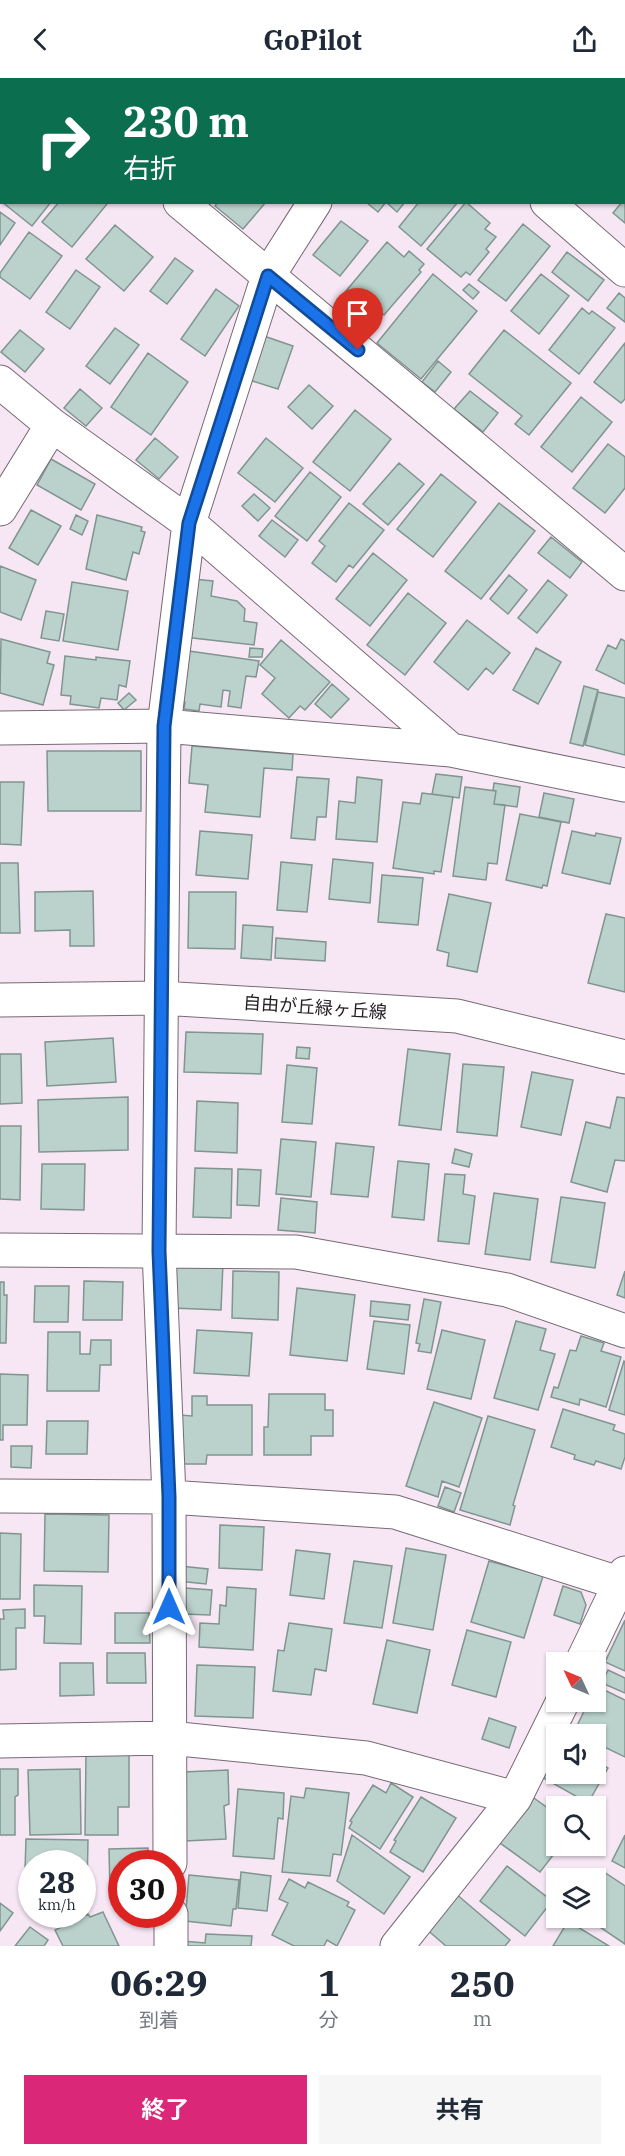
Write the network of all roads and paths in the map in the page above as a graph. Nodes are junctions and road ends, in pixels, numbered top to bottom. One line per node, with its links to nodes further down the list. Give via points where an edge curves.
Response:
1 (182, 204): 5 (street)
2 (314, 204): 5 (street)
3 (549, 204): 4 (street)
4 (625, 270)
5 (268, 276): 9 (street); 10 (street)
6 (0, 382): 7 (street)
7 (52, 425): 8 (street); 9 (street)
8 (0, 509)
9 (189, 523): 11 (street); 13 (street)
10 (625, 574)
11 (164, 726): 12 (street); 13 (street); 15 (street)
12 (0, 728)
13 (451, 750): 14 (street)
14 (625, 785)
15 (161, 998): 16 (street, 自由が丘緑ヶ丘線); 17 (street, 自由が丘緑ヶ丘線, via 457,1016); 19 (street)
16 (0, 1000)
17 (625, 1057)
18 (0, 1250): 19 (street)
19 (159, 1251): 20 (street, via 296,1252 507,1290); 22 (street)
20 (625, 1331)
21 (0, 1496): 22 (street)
22 (169, 1497): 23 (street, via 395,1512); 26 (street)
23 (624, 1580): 24 (street)
24 (587, 1652)
25 (558, 1712): 28 (street)
26 (170, 1738): 27 (street); 28 (street, via 366,1758); 29 (street)
27 (0, 1741)
28 (515, 1798): 32 (street)
29 (170, 1850)
30 (171, 1928): 31 (street)
31 (171, 1946)
32 (397, 1946)

